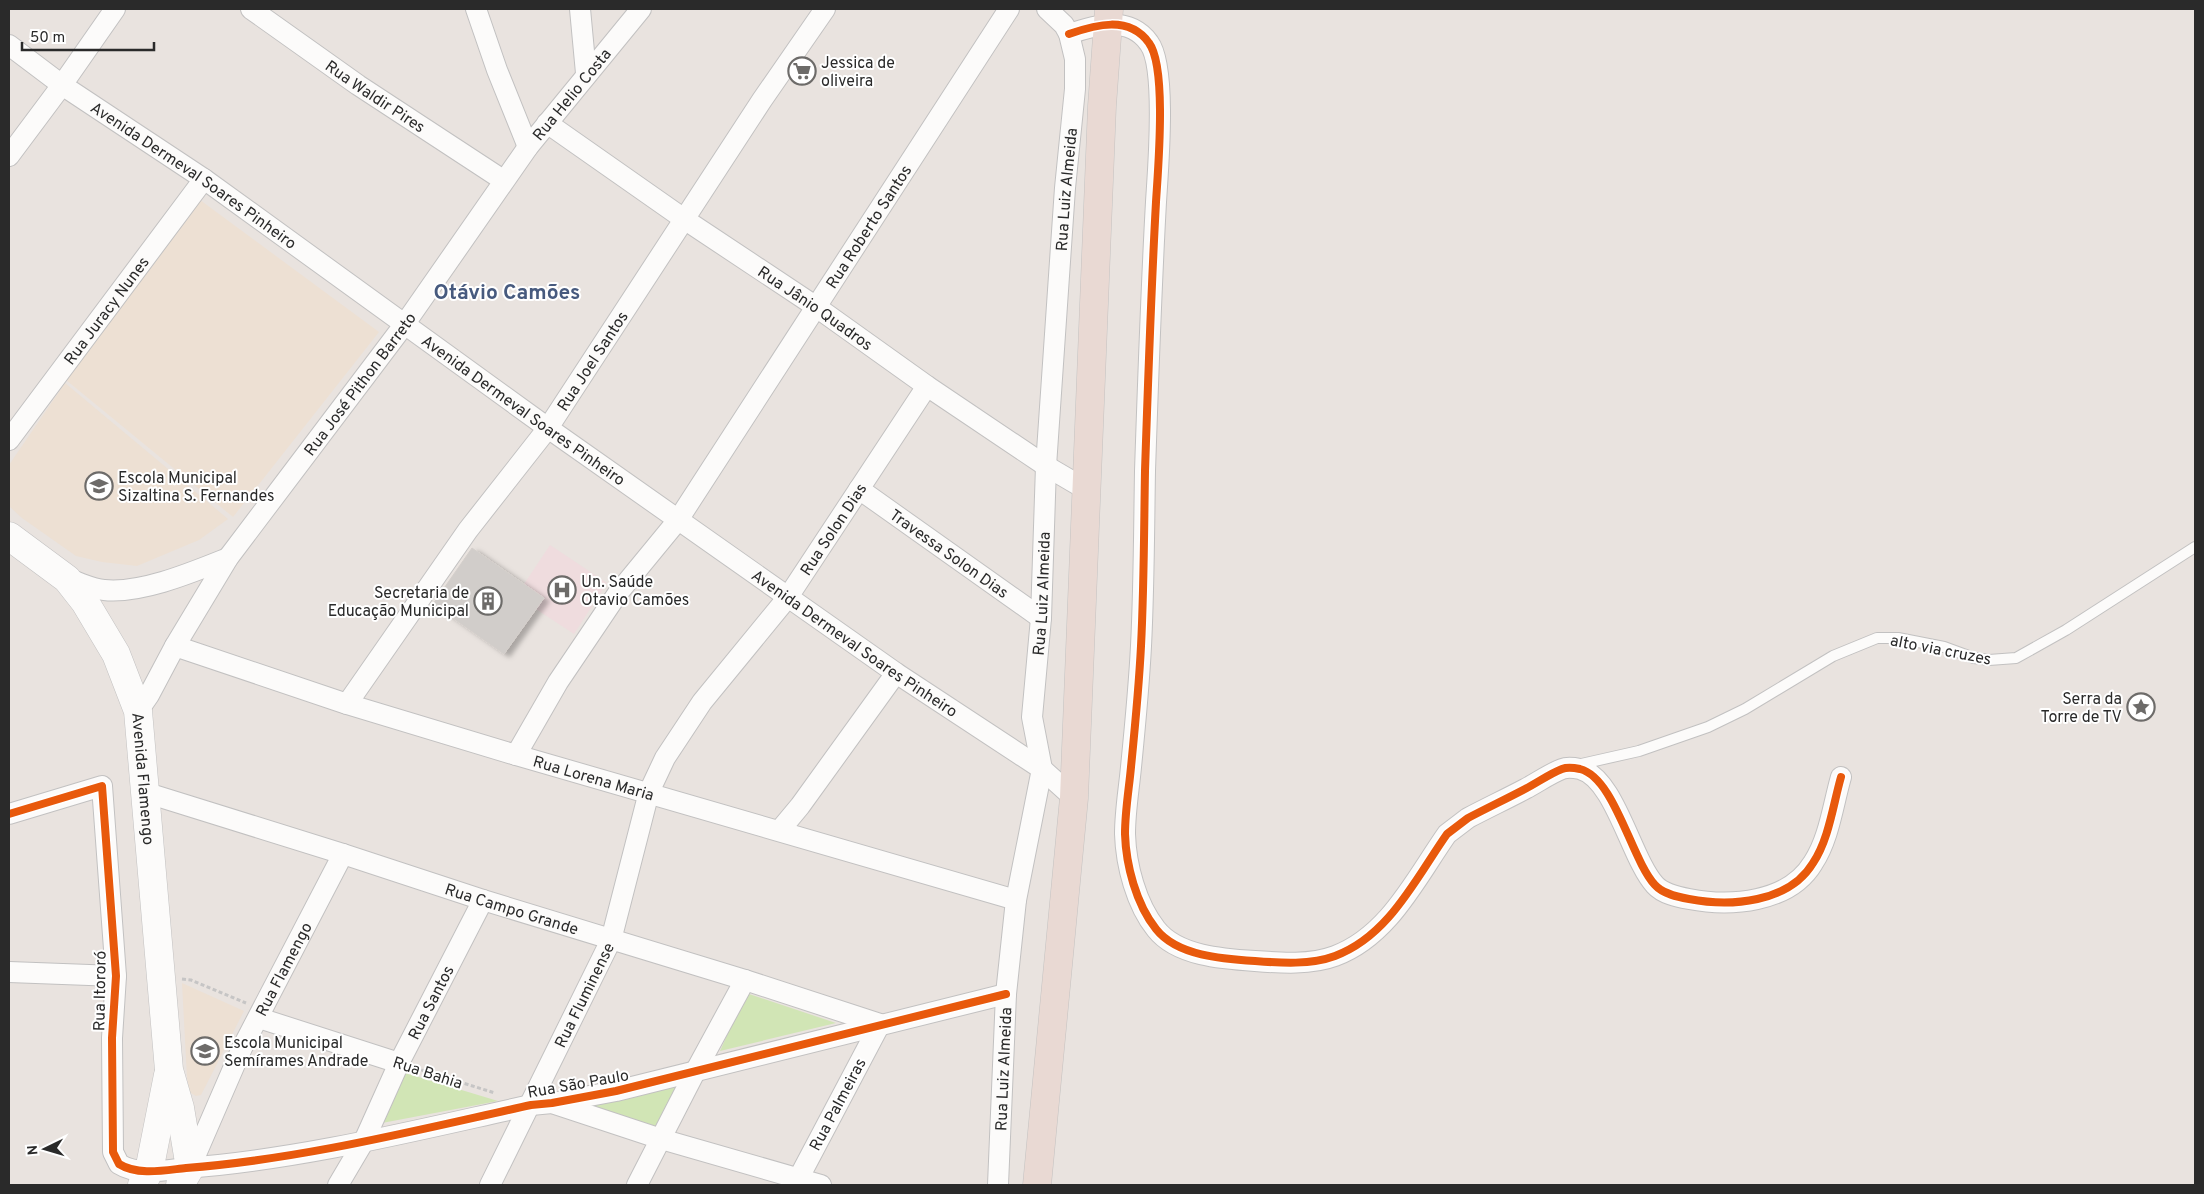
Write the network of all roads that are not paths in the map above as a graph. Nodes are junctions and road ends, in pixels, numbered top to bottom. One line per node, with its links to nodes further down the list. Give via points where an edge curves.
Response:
1 (115, 9): 13 (street)
2 (251, 9): 18 (street, Rua Waldir Pires, via 358,85)
3 (476, 9): 15 (street)
4 (580, 9): 12 (street)
5 (641, 9): 12 (street, Rua Helio Costa)
6 (825, 9): 19 (street, Rua Joel Santos)
7 (1009, 9): 20 (street, Rua Roberto Santos)
8 (1047, 9): 10 (street, Rua Luiz Almeida)
9 (1108, 16): 10 (street); 27 (highway); 40 (street, via 1151,44 1158,64 1159,82 1141,644 1125,834 1133,879 1149,919 1168,940 1180,947 1225,958 1296,963 1336,956 1363,941 1389,916 1454,828)
10 (1069, 34): 25 (street, Rua Luiz Almeida, via 1075,59 1075,90)
11 (9, 45): 13 (street, Avenida Dermeval Soares Pinheiro)
12 (586, 74): 14 (street, Rua Helio Costa)
13 (62, 85): 16 (street); 17 (street, Avenida Dermeval Soares Pinheiro)
14 (547, 123): 15 (street, Rua Helio Costa); 19 (street, Rua Jânio Quadros)
15 (528, 147): 18 (street, Rua Helio Costa)
16 (9, 156)
17 (204, 180): 21 (street, Avenida Dermeval Soares Pinheiro); 24 (street, Rua Juracy Nunes)
18 (503, 180): 21 (street, Rua José Pithon Barreto)
19 (684, 220): 20 (street, Rua Jânio Quadros); 23 (street, Rua Joel Santos)
20 (816, 306): 22 (street, Rua Jânio Quadros); 28 (street, Rua Roberto Santos)
21 (404, 325): 23 (street, Avenida Dermeval Soares Pinheiro); 31 (street, Rua José Pithon Barreto)
22 (927, 386): 25 (street, Rua Jânio Quadros); 26 (street, Rua Solon Dias)
23 (548, 428): 28 (street, Avenida Dermeval Soares Pinheiro); 37 (street, Rua Joel Santos, via 468,530)
24 (9, 440)
25 (1046, 466): 27 (street, Rua Jânio Quadros); 34 (street, Rua Luiz Almeida)
26 (859, 490): 33 (street, Rua Solon Dias); 34 (street, Travessa Solon Dias)
27 (1087, 490): 45 (highway)
28 (678, 520): 33 (street, Avenida Dermeval Soares Pinheiro); 39 (street, Rua Roberto Santos, via 618,593 558,682)
29 (9, 536): 32 (street, Avenida Flamengo)
30 (2195, 547): 40 (lane, alto via cruzes, via 2066,630 2016,658 1974,658 1944,647 1898,638 1877,638 1833,656 1708,727 1639,751)
31 (228, 558): 32 (street, via 180,577 130,588 104,590); 35 (street, Rua José Pithon Barreto)
32 (67, 579): 38 (street, Avenida Flamengo, via 116,654)
33 (788, 598): 36 (street, Avenida Dermeval Soares Pinheiro); 44 (street, Rua Solon Dias, via 702,702 665,758)
34 (1041, 618): 41 (street, Rua Luiz Almeida, via 1032,717)
35 (175, 646): 37 (street, Rua Lorena Maria); 38 (street, Rua José Pithon Barreto)
36 (896, 673): 41 (street, Avenida Dermeval Soares Pinheiro); 47 (street)
37 (347, 704): 39 (street, Rua Lorena Maria)
38 (138, 711): 43 (street, Avenida Flamengo)
39 (516, 755): 44 (street, Rua Lorena Maria)
40 (1563, 768): 42 (street, via 1582,770 1595,778 1614,805 1643,868 1656,886 1679,897 1722,903 1747,902 1764,897 1803,876 1822,845)
41 (1042, 769): 45 (street, Avenida Dermeval Soares Pinheiro); 50 (street, Rua Luiz Almeida)
42 (1841, 777)
43 (144, 792): 48 (street, Rua Campo Grande); 59 (street, Avenida Flamengo)
44 (648, 792): 47 (street, Rua Lorena Maria); 51 (street, Rua Fluminense)
45 (1074, 798): 73 (highway)
46 (9, 814): 53 (street, Rua Itororó, via 102,786)
47 (780, 830): 50 (street, Rua Lorena Maria)
48 (343, 854): 49 (street, Rua Campo Grande); 56 (street, Rua Flamengo)
49 (482, 900): 51 (street, Rua Campo Grande); 58 (street, Rua Santos)
50 (1016, 900): 55 (street, Rua Luiz Almeida)
51 (611, 940): 54 (street, Rua Campo Grande); 62 (street, Rua Fluminense)
52 (9, 972): 53 (street)
53 (116, 976): 66 (street, Rua Itororó, via 112,1038 114,1152 119,1164)
54 (745, 980): 57 (street, Rua Campo Grande); 60 (street)
55 (1006, 994): 57 (street, Rua São Paulo); 72 (street, Rua Luiz Almeida)
56 (259, 1018): 58 (street, Rua Bahia); 65 (street, Rua Flamengo, via 242,1048)
57 (880, 1024): 60 (street, Rua São Paulo); 67 (street, Rua Palmeiras)
58 (399, 1062): 64 (street, Rua Santos)
59 (169, 1070): 65 (street, Avenida Flamengo, via 180,1108); 66 (street, Avenida Flamengo)
60 (694, 1072): 61 (street, Rua São Paulo); 63 (street)
61 (552, 1103): 62 (street, Rua São Paulo); 63 (street)
62 (531, 1105): 64 (street, Rua São Paulo); 69 (street, Rua Fluminense)
63 (662, 1139): 67 (street); 70 (street)
64 (364, 1141): 65 (street, Rua São Paulo, via 231,1164); 68 (street, Rua Santos)
65 (185, 1176): 66 (street, Rua São Paulo)
66 (145, 1178)
67 (796, 1182): 71 (street)
68 (338, 1185)
69 (490, 1185)
70 (637, 1185)
71 (821, 1185)
72 (998, 1185)
73 (1038, 1185)

